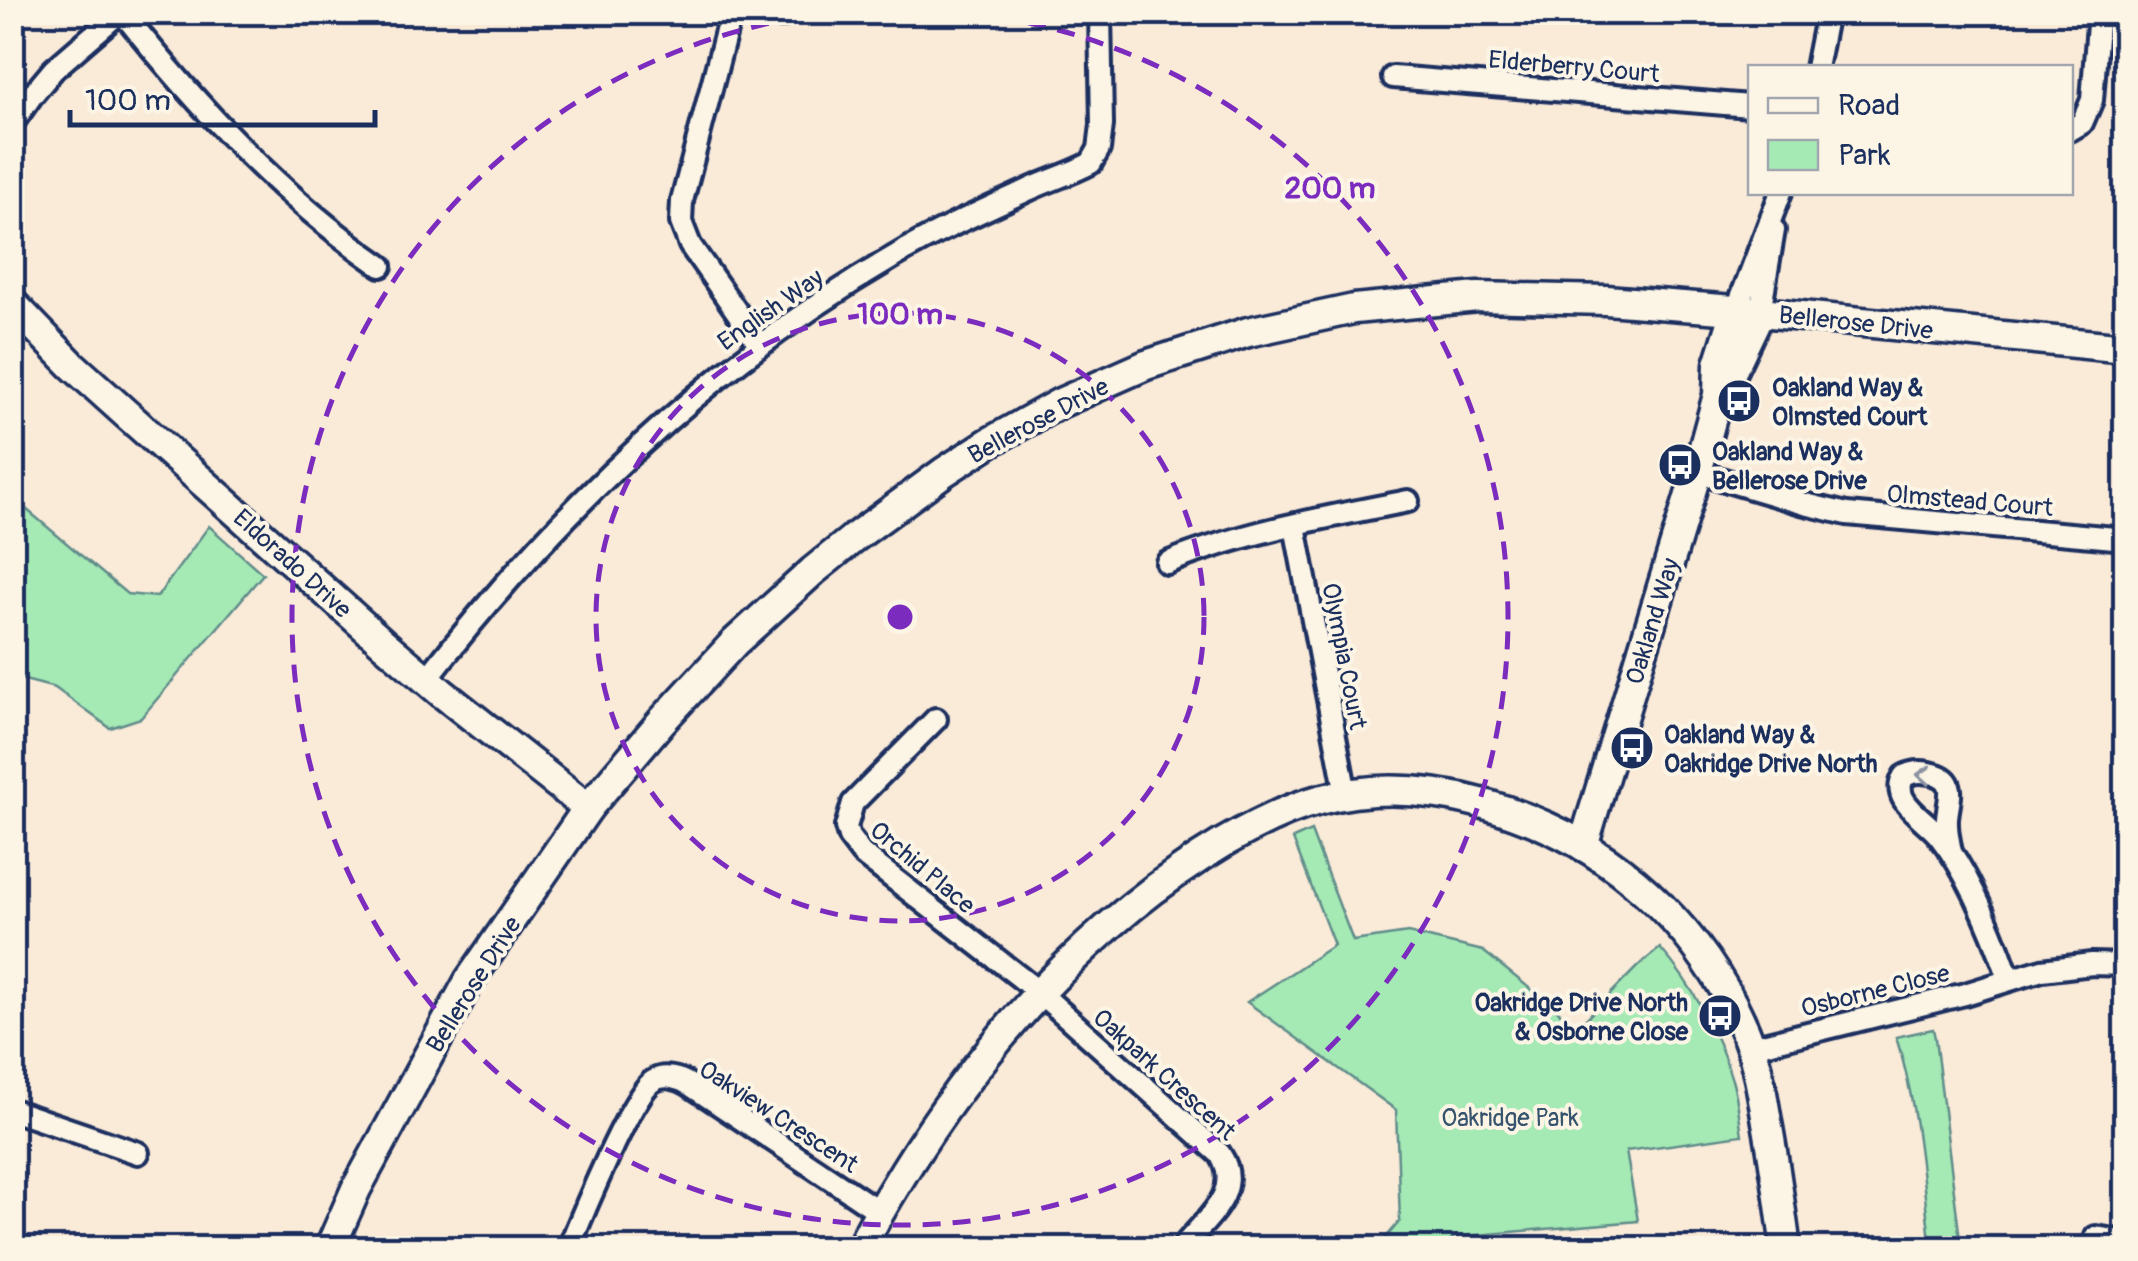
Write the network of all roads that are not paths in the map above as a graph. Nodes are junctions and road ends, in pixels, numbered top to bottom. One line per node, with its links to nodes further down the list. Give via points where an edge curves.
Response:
1 (121, 12): 9 (street, via 45,79); 12 (street, via 252,160)
2 (731, 12): 15 (street, via 681,222 690,246)
3 (1100, 12): 15 (street, English Way, via 1102,125 1091,162 920,242)
4 (1826, 12): 6 (street)
5 (2099, 12): 10 (street, via 2092,100)
6 (1817, 65)
7 (1393, 77): 8 (street, Elderberry Court)
8 (1748, 106)
9 (12, 124)
10 (2073, 128)
11 (1780, 195): 14 (street)
12 (381, 266)
13 (12, 303): 22 (street, Eldorado Drive, via 122,411)
14 (1748, 311): 16 (street, Bellerose Drive); 17 (street, Oakland Way, via 1736,366 1718,395); 25 (street, Bellerose Drive, via 1478,298 1354,309 1214,342 1096,386 944,472 813,571 734,643)
15 (760, 345): 22 (street, English Way, via 667,420 570,512)
16 (2126, 348)
17 (1697, 472): 20 (street, Olmstead Court, via 1847,514); 26 (street, Oakland Way)
18 (1408, 502): 19 (street)
19 (1295, 526): 21 (street, via 1208,546); 24 (street, Olympia Court)
20 (2126, 539)
21 (1167, 564)
22 (426, 680): 25 (street, Eldorado Drive)
23 (936, 718): 30 (street, Orchid Place, via 853,802 849,837)
24 (1346, 794): 26 (street, via 1412,791 1482,803); 30 (street, via 1270,818 1197,859 1121,917)
25 (588, 808): 37 (street, Bellerose Drive, via 469,981)
26 (1583, 846): 31 (street, via 1630,879 1693,942)
27 (1951, 852): 29 (street)
28 (2126, 965): 29 (street, Osborne Close, via 2067,966)
29 (2010, 978): 31 (street, Osborne Close)
30 (1040, 994): 34 (street, via 951,1101); 40 (street, Oakpark Crescent, via 1226,1163 1226,1191)
31 (1752, 1047): 41 (street)
32 (12, 1110): 33 (street)
33 (138, 1153)
34 (880, 1212): 38 (street, Oakview Crescent, via 682,1080 665,1078 652,1082 637,1102); 39 (street)
35 (2096, 1237): 36 (street)
36 (2126, 1242)
37 (330, 1248)
38 (569, 1248)
39 (861, 1248)
40 (1182, 1248)
41 (1786, 1248)

